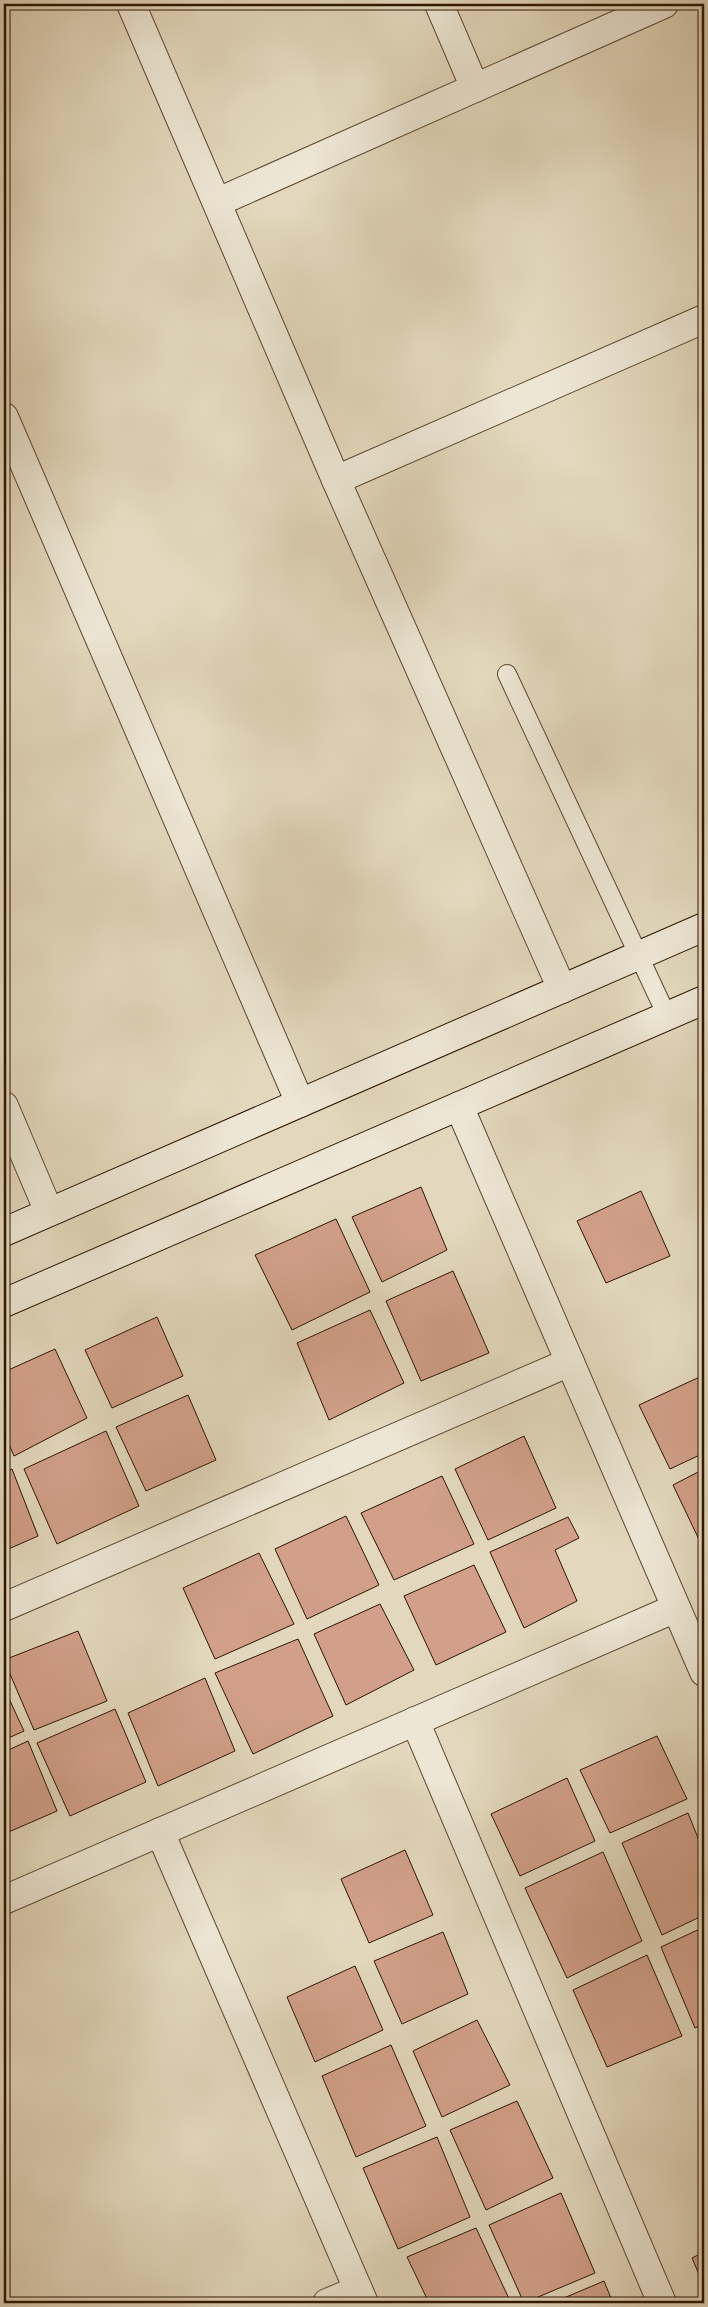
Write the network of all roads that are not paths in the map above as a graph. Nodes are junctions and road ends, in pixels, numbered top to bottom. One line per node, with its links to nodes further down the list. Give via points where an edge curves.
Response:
1 (131, 4): 5 (street)
2 (439, 4): 4 (street)
3 (664, 4): 4 (street)
4 (475, 88): 5 (street)
5 (218, 202): 8 (street)
6 (704, 319): 8 (street)
7 (4, 417): 15 (street)
8 (336, 480): 12 (street)
9 (507, 674): 11 (lane)
10 (704, 928): 11 (street)
11 (638, 956): 12 (street); 14 (lane)
12 (562, 989): 15 (street)
13 (704, 1000): 14 (street)
14 (667, 1016): 17 (street)
15 (300, 1103): 18 (street)
16 (4, 1106): 18 (street)
17 (459, 1106): 20 (street); 21 (street)
18 (49, 1212): 19 (street)
19 (4, 1232)
20 (4, 1304)
21 (570, 1362): 22 (street); 23 (street)
22 (4, 1607)
23 (676, 1608): 24 (street); 25 (street)
24 (704, 1672)
25 (415, 1721): 26 (street); 30 (street)
26 (160, 1832): 27 (street); 28 (street)
27 (4, 1900)
28 (361, 2296): 29 (street)
29 (327, 2303)
30 (662, 2303)

